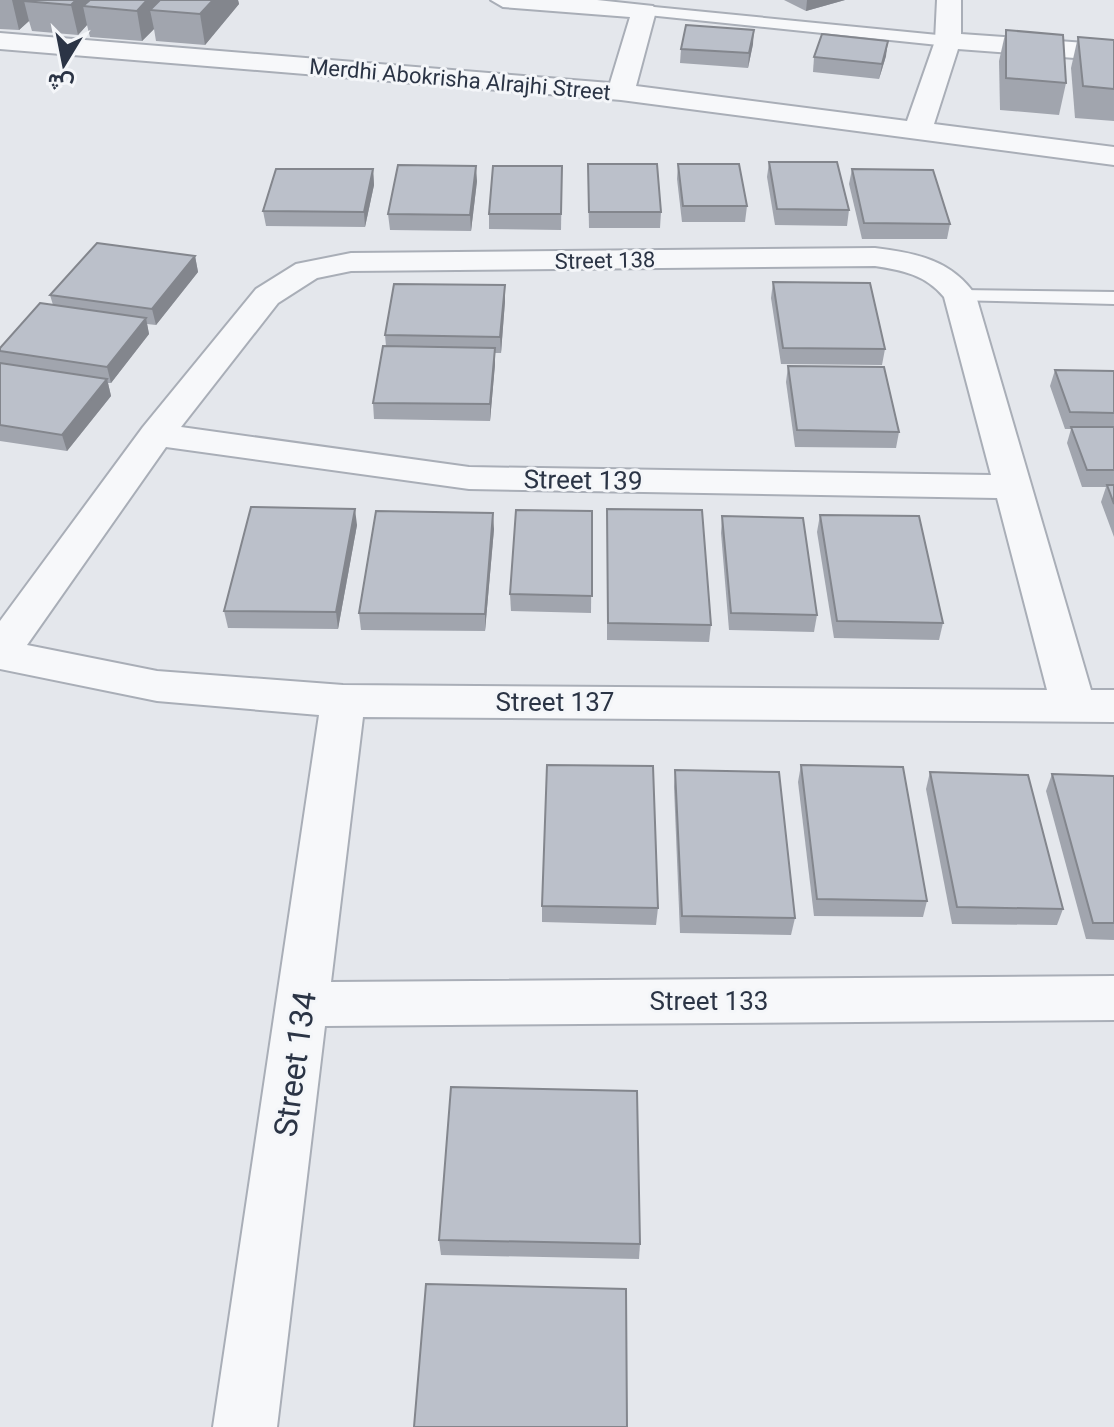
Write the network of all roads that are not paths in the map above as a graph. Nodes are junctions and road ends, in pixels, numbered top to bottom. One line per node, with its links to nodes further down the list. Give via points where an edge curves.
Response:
1 (503, 0): 3 (street)
2 (949, 0): 5 (street)
3 (644, 11): 5 (lane); 7 (street)
4 (0, 41): 7 (street, Merdhi Abokrisha Alrajhi Street)
5 (948, 41): 6 (street); 8 (street)
6 (1114, 53)
7 (621, 92): 8 (street, Merdhi Abokrisha Alrajhi Street)
8 (918, 130): 9 (street, Merdhi Abokrisha Alrajhi Street); 10 (street, Merdhi Abokrisha Alrajhi Street)
9 (1114, 156)
10 (1114, 171)
11 (960, 296): 12 (lane); 13 (street, Street 138, via 950,281 930,268 875,257 351,262 307,271 267,296); 14 (street)
12 (1114, 298)
13 (156, 435): 14 (street, Street 139, via 469,478); 15 (street, Street 138)
14 (1013, 487): 17 (street)
15 (0, 652): 16 (street, Street 137, via 157,686)
16 (343, 701): 17 (street, Street 137); 19 (street, Street 134)
17 (1093, 705)
18 (1114, 998): 19 (street, Street 133)
19 (303, 1004): 20 (street, Street 134)
20 (245, 1427)

